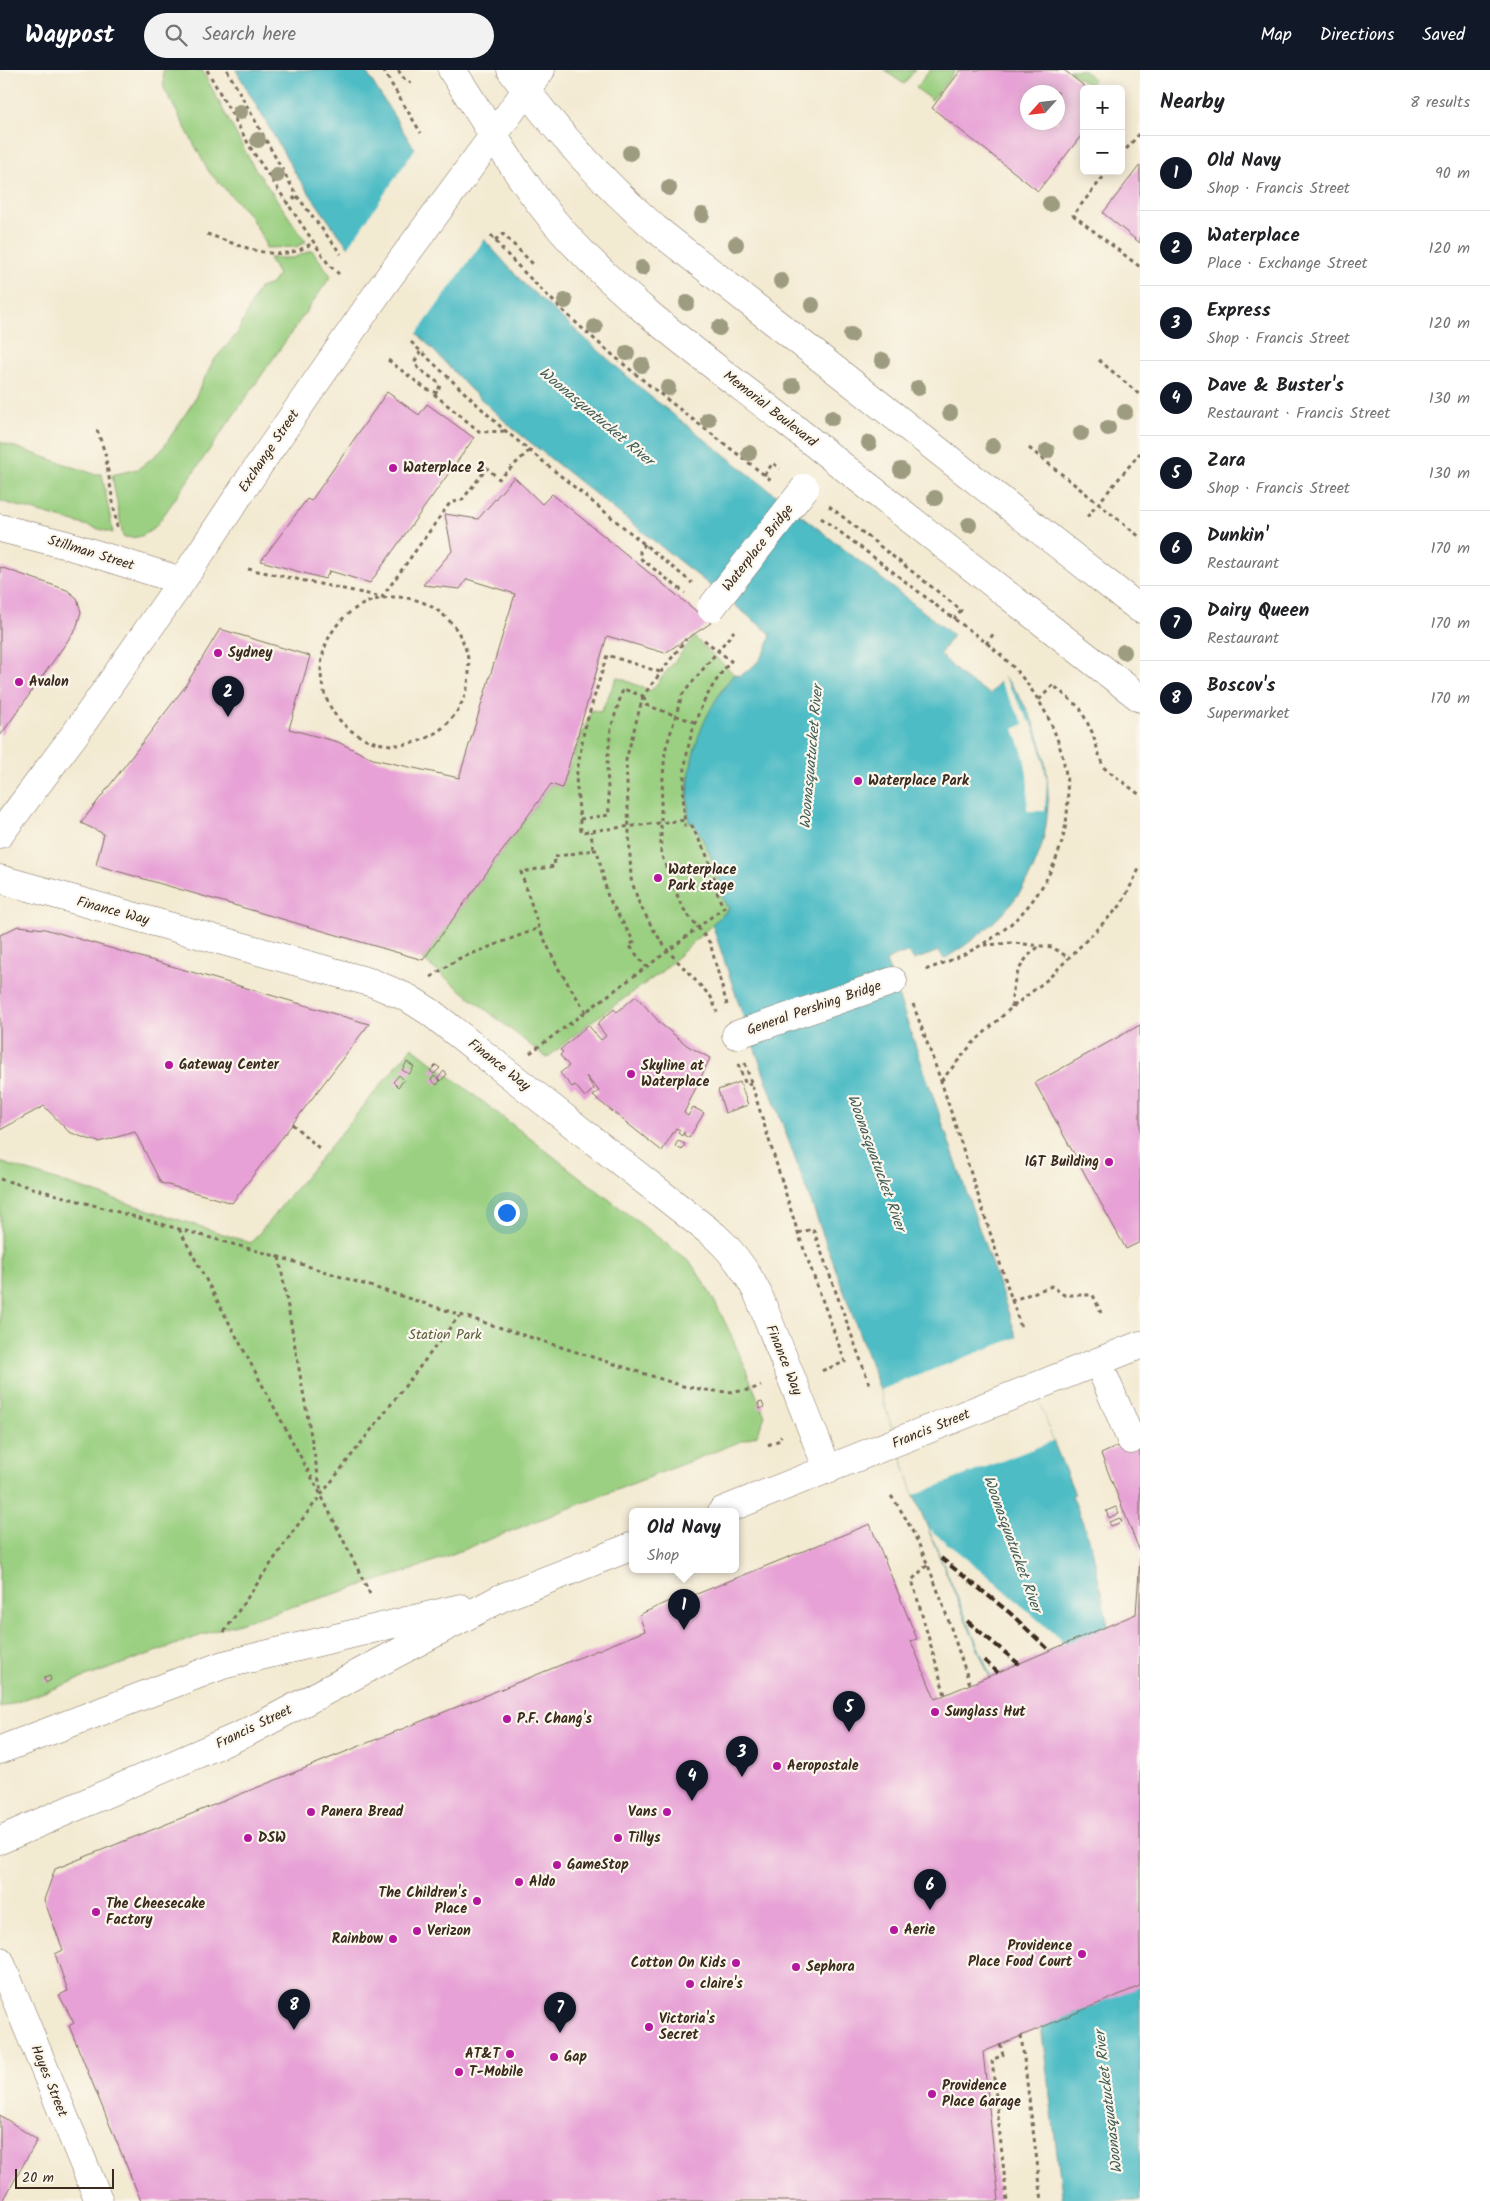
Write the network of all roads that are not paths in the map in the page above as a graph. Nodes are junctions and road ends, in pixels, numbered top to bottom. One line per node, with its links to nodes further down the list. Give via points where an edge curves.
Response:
1 (452, 70): 3 (main road, Memorial Boulevard)
2 (526, 77): 3 (main road, Exchange Street); 8 (main road, via 611,189 656,229)
3 (493, 136): 6 (main road, Exchange Street, via 380,288); 9 (main road, Memorial Boulevard, via 542,208 630,297)
4 (792, 487): 7 (main road, Waterplace Bridge, bridge)
5 (0, 528): 6 (main road, Stillman Street)
6 (182, 581): 10 (main road, Exchange Street)
7 (705, 598)
8 (1140, 609)
9 (1140, 698)
10 (0, 834)
11 (0, 879): 17 (main road, Finance Way, via 373,983 408,998 430,1012 731,1251 758,1294)
12 (898, 979): 13 (main road, General Pershing Bridge)
13 (736, 1047)
14 (1140, 1345): 15 (main road, Francis Street)
15 (1098, 1362): 16 (main road); 17 (main road, Francis Street)
16 (1131, 1440)
17 (828, 1470): 18 (main road, Francis Street)
18 (730, 1508)
19 (629, 1548): 20 (main road, Francis Street)
20 (501, 1598): 21 (main road, Francis Street, via 223,1665); 22 (main road, Francis Street, via 248,1732)
21 (0, 1750)
22 (0, 1840)
23 (0, 1961): 24 (main road, Hayes Street)
24 (99, 2201)

